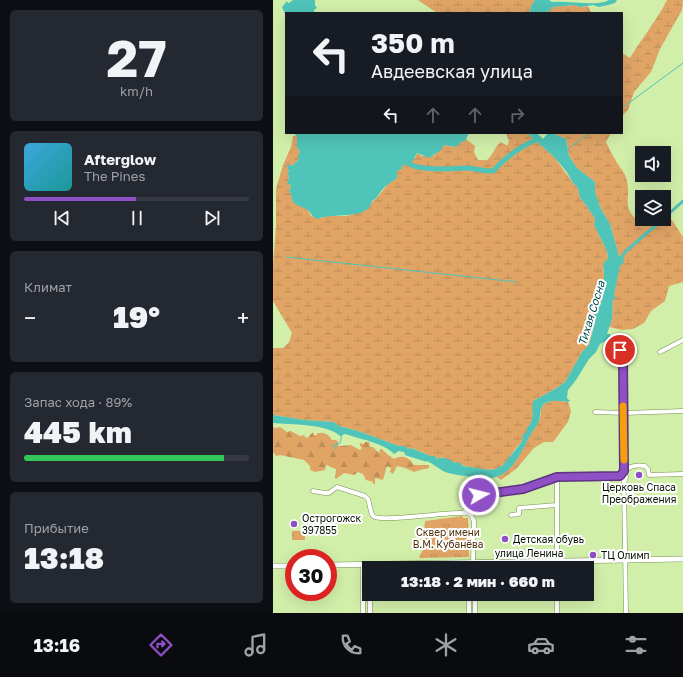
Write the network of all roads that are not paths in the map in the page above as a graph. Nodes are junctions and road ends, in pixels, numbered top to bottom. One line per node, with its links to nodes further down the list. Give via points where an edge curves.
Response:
1 (683, 340): 3 (street)
2 (620, 350): 6 (street, via 623,360)
3 (660, 352)
4 (683, 411): 6 (street)
5 (595, 412): 6 (street)
6 (623, 413): 7 (street)
7 (624, 471): 8 (street, via 630,466 641,465 647,467 649,475); 9 (street, via 620,476); 17 (street, via 622,477)
8 (683, 474)
9 (557, 477): 11 (street, via 523,489); 13 (street)
10 (313, 491): 14 (street, via 325,494 337,487 365,496 376,518)
11 (479, 495)
12 (472, 502): 14 (street)
13 (557, 505): 15 (street, via 519,508 519,514); 19 (street)
14 (464, 512): 18 (street, via 471,515 474,521)
15 (511, 515)
16 (683, 559): 17 (main road, улица Ленина)
17 (626, 560): 20 (main road, улица Ленина); 35 (street)
18 (474, 561)
19 (557, 561)
20 (594, 562)
21 (337, 565): 22 (main road, улица Ленина)
22 (362, 565)
23 (273, 566): 24 (main road)
24 (285, 566)
25 (363, 601): 30 (street)
26 (370, 601): 31 (street)
27 (469, 601): 32 (street)
28 (475, 601): 33 (street)
29 (557, 601): 34 (street)
30 (363, 613)
31 (370, 613)
32 (469, 613)
33 (475, 613)
34 (557, 613)
35 (626, 613)

